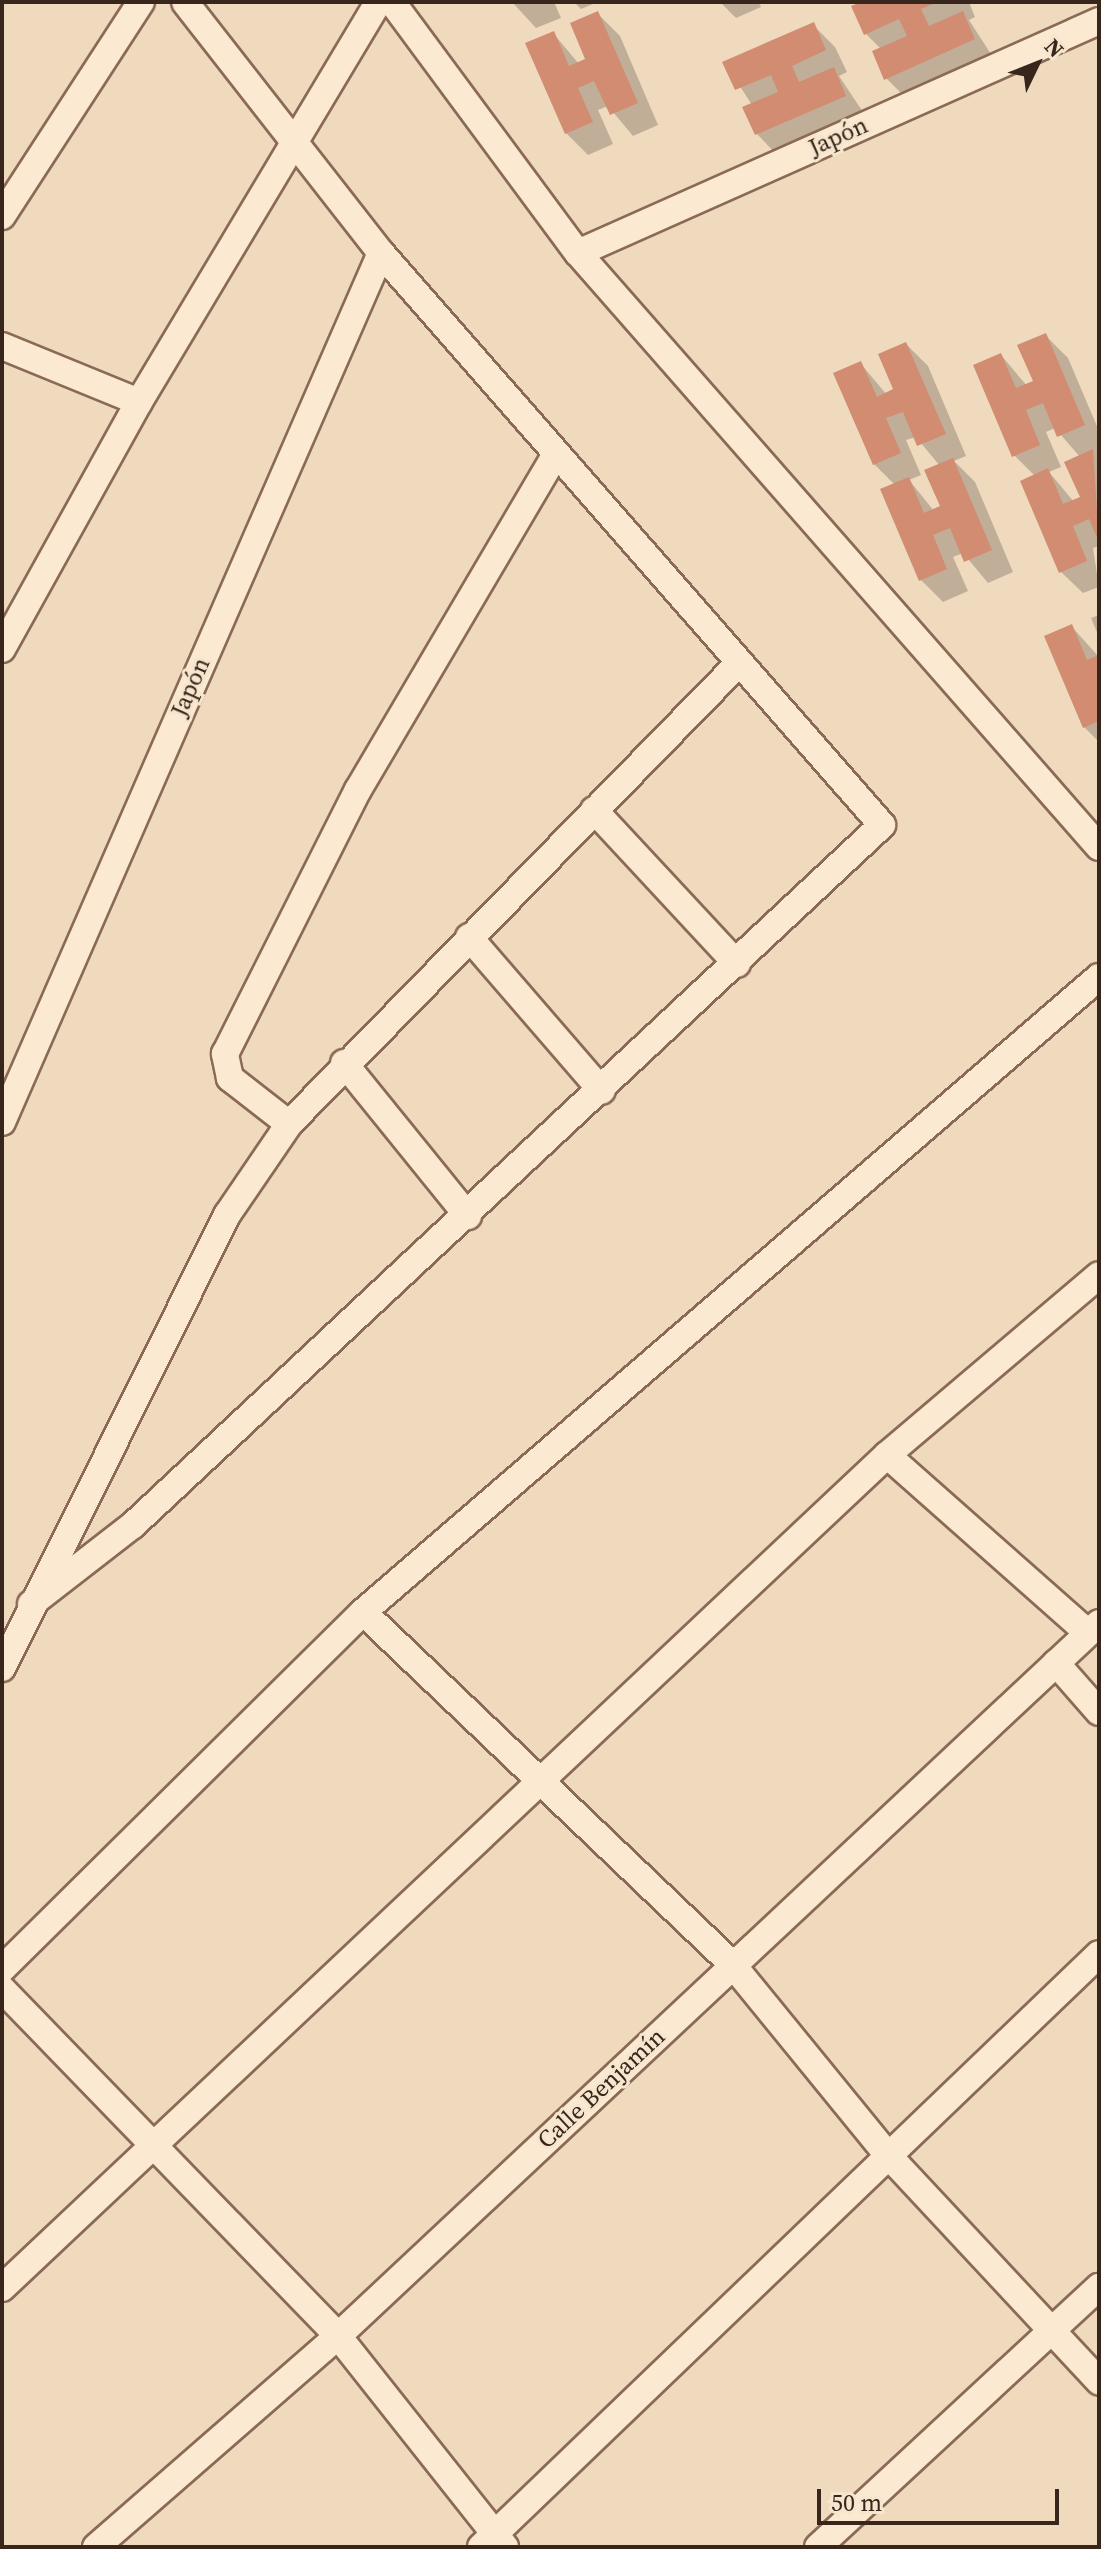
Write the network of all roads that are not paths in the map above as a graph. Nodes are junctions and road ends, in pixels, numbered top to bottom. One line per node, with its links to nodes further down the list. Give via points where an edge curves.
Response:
1 (141, 2): 7 (street)
2 (185, 2): 6 (street)
3 (378, 2): 6 (street)
4 (392, 2): 9 (street)
5 (1099, 21): 9 (street, Japón)
6 (291, 139): 8 (street); 11 (street)
7 (2, 216)
8 (381, 253): 12 (street); 22 (street, Japón)
9 (578, 253): 16 (street)
10 (2, 346): 11 (street)
11 (139, 402): 13 (street)
12 (555, 456): 14 (street); 23 (street, via 358,790 225,1054 230,1078)
13 (2, 649)
14 (737, 665): 15 (street); 18 (street, via 882,825)
15 (594, 810): 17 (street); 18 (street)
16 (1099, 847)
17 (469, 937): 20 (street); 21 (street)
18 (737, 964): 21 (street)
19 (1099, 977): 28 (street)
20 (344, 1063): 23 (street); 24 (street)
21 (602, 1091): 24 (street)
22 (2, 1122)
23 (289, 1124): 27 (street, via 227,1215)
24 (468, 1216): 27 (street, via 133,1525)
25 (1099, 1275): 26 (street)
26 (887, 1455): 29 (street); 33 (street)
27 (31, 1604): 31 (street)
28 (363, 1612): 33 (street); 36 (street)
29 (1093, 1628): 30 (street, Calle Benjamín)
30 (1056, 1663): 32 (street); 35 (street, Calle Benjamín)
31 (2, 1668)
32 (1099, 1712)
33 (546, 1783): 35 (street); 38 (street)
34 (1099, 1954): 39 (street)
35 (732, 1964): 39 (street); 43 (street, Calle Benjamín)
36 (2, 1969)
37 (2, 1989): 38 (street)
38 (157, 2146): 41 (street); 43 (street)
39 (887, 2154): 42 (street); 45 (street)
40 (1099, 2287): 42 (street)
41 (2, 2288)
42 (1050, 2328): 44 (street); 47 (street)
43 (338, 2336): 45 (street); 46 (street, Calle Benjamín)
44 (1099, 2381)
45 (493, 2543)
46 (96, 2547)
47 (818, 2547)

